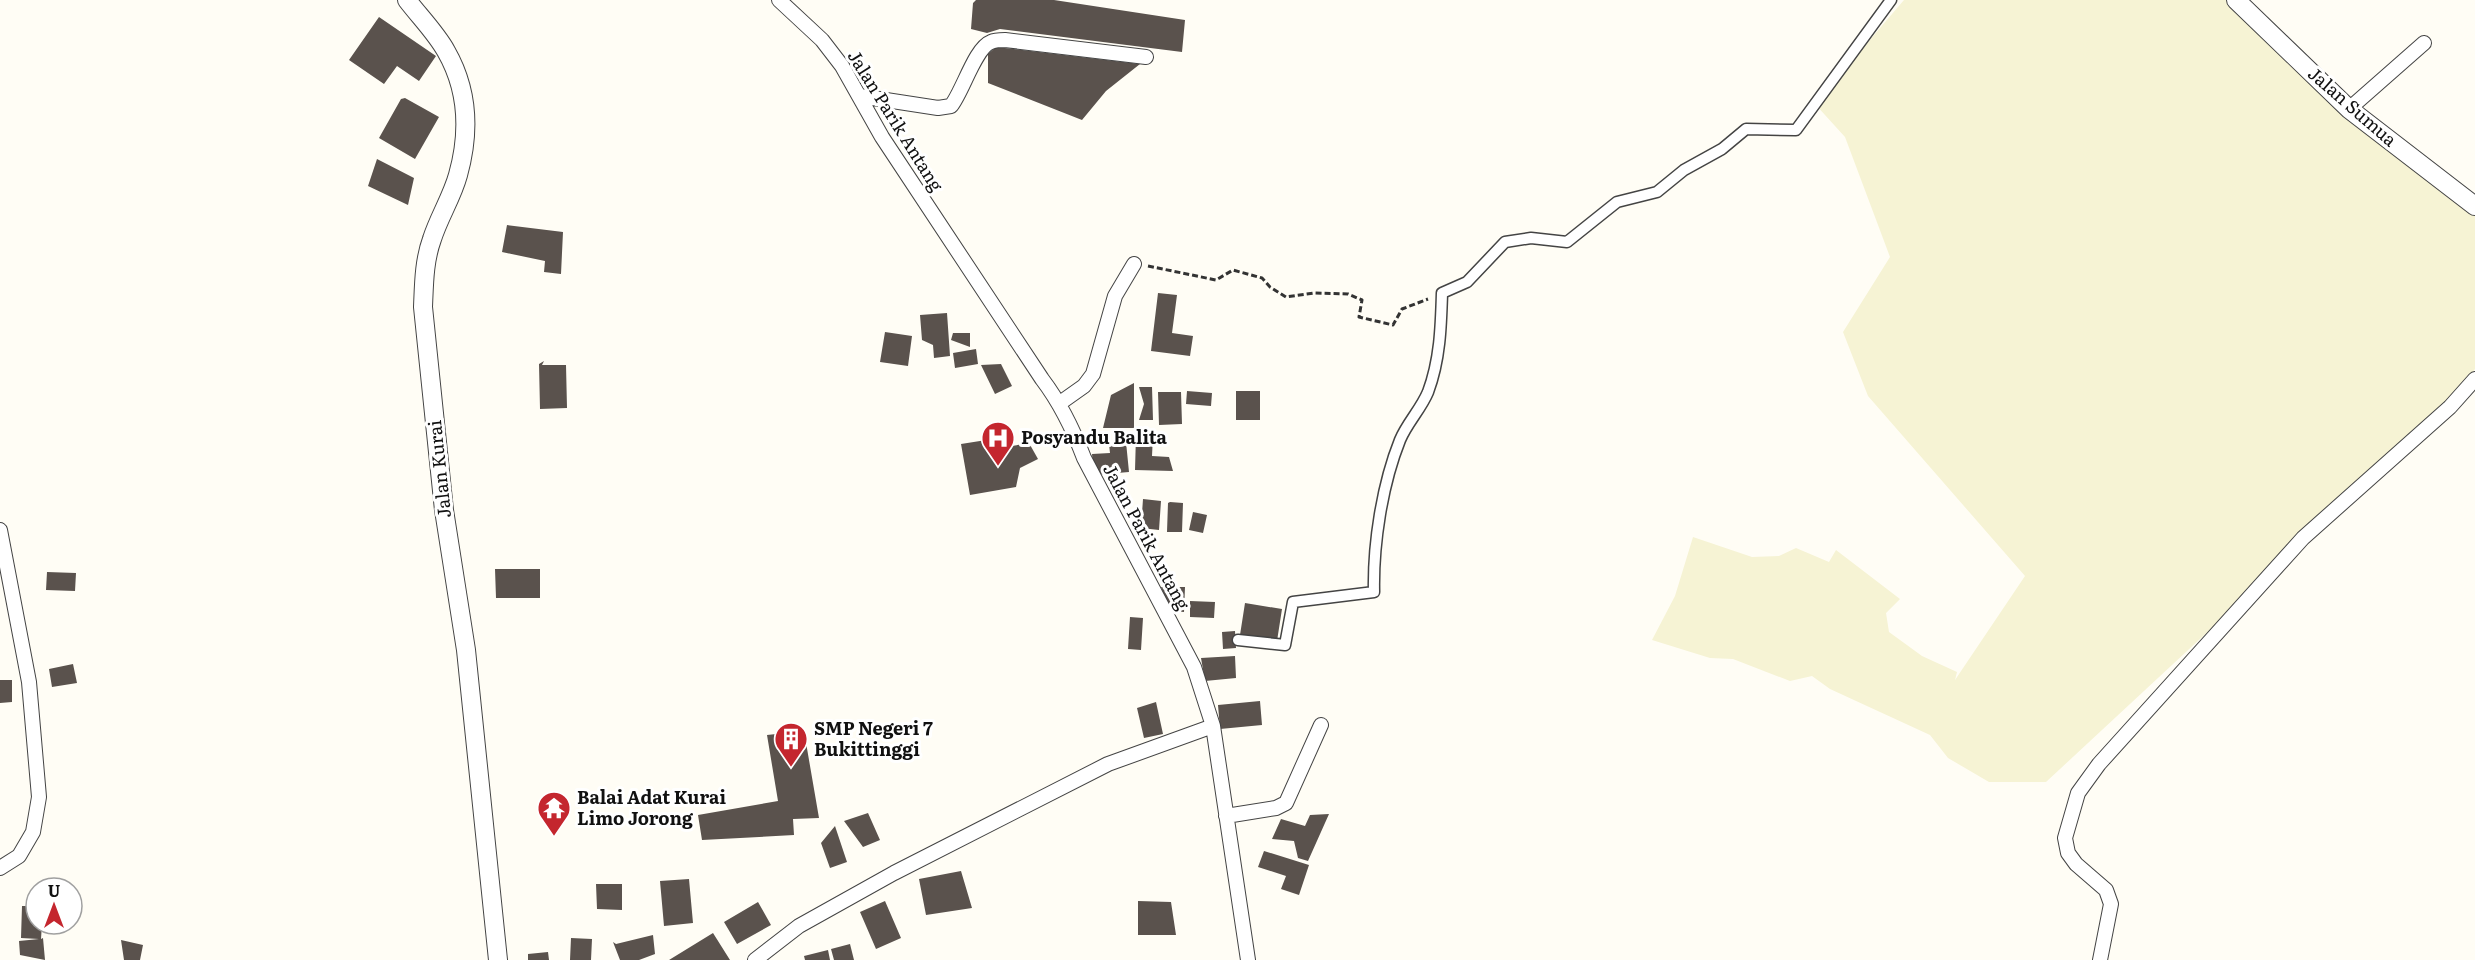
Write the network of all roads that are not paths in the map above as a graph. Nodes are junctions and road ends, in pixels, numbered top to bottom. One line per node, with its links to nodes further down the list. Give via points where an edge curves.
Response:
1 (407, 0): 19 (street, Jalan Kurai, via 446,50 459,79 467,112 458,176 431,239 423,307 444,510 466,650)
2 (779, 0): 7 (street, Jalan Parik Antang, via 822,40)
3 (1891, 0): 14 (street, via 1796,130 1746,129 1657,192 1617,202 1567,242 1531,238 1505,242 1467,282 1442,293 1440,348 1427,393 1401,438 1389,474 1373,559 1374,592 1293,602 1285,645)
4 (2236, 0): 8 (street, Jalan Sumua)
5 (2424, 43): 8 (street)
6 (1146, 57): 7 (street, via 1005,40 982,48 951,106 938,108)
7 (860, 96): 12 (street, Jalan Parik Antang, via 882,137)
8 (2349, 109): 9 (street, Jalan Sumua)
9 (2473, 200)
10 (1134, 264): 12 (street, via 1115,296 1093,374 1084,386)
11 (2475, 379): 22 (street, via 2450,407 2303,538 2098,764 2078,793 2065,838 2068,853 2106,890 2111,904)
12 (1060, 403): 16 (street, Jalan Parik Antang, via 1084,458 1194,667)
13 (0, 530): 18 (street, via 29,682 39,797 33,832 19,856)
14 (1238, 640)
15 (1321, 725): 17 (street, via 1286,803)
16 (1213, 726): 17 (street, Jalan Parik Antang); 20 (street, via 1108,764 894,873 799,927)
17 (1227, 816): 21 (street, Jalan Parik Antang)
18 (0, 868)
19 (498, 960)
20 (754, 960)
21 (1248, 960)
22 (2100, 960)

